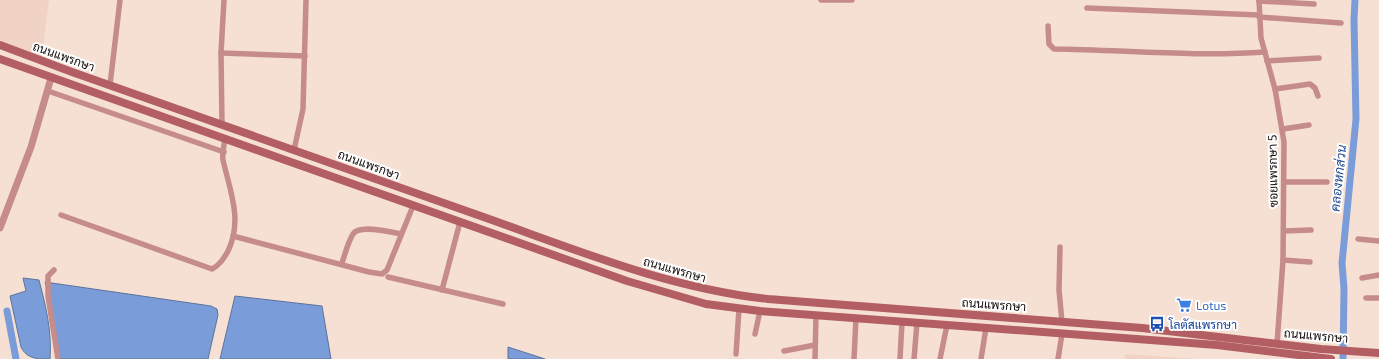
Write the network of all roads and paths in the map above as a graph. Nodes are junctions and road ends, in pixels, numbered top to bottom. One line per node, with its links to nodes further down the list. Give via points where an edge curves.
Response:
1 (120, 0): 20 (street)
2 (224, 0): 14 (street)
3 (306, 0): 15 (street)
4 (821, 0): 5 (street)
5 (852, 0)
6 (1259, 0): 7 (street); 9 (street, ซอยแพรกษา 5)
7 (1314, 4)
8 (1087, 8): 9 (street)
9 (1259, 16): 10 (street); 13 (street, ซอยแพรกษา 5)
10 (1340, 23)
11 (1048, 26): 13 (street, via 1048,44 1054,49 1185,54)
12 (0, 45): 20 (main road, ถนนแพรกษา)
13 (1265, 52): 18 (street, ซอยแพรกษา 5)
14 (221, 53): 15 (street); 24 (street)
15 (305, 56): 28 (street, via 303,109)
16 (1319, 58): 18 (street)
17 (0, 59): 19 (main road, ถนนแพรกษา)
18 (1267, 61): 21 (street, ซอยแพรกษา 5)
19 (51, 78): 22 (street); 27 (main road, ถนนแพรกษา)
20 (110, 85): 24 (main road, ถนนแพรกษา)
21 (1276, 88): 23 (street, via 1310,84); 26 (street, ซอยแพรกษา 5)
22 (48, 91): 29 (street); 37 (street, via 29,152)
23 (1318, 96)
24 (222, 124): 28 (main road, ถนนแพรกษา)
25 (1309, 125): 26 (street)
26 (1282, 129): 30 (street, ซอยแพรกษา 5)
27 (225, 139): 29 (street); 33 (main road, ถนนแพรกษา)
28 (294, 150): 32 (main road, ถนนแพรกษา)
29 (224, 152): 41 (street, via 223,159 235,211)
30 (1285, 182): 31 (street); 39 (street, ซอยแพรกษา 5)
31 (1327, 182)
32 (401, 188): 33 (main road); 61 (main road, ถนนแพรกษา, via 629,268 700,289 768,299)
33 (397, 200): 34 (main road, ถนนแพรกษา)
34 (412, 206): 36 (main road, ถนนแพรกษา); 40 (street)
35 (61, 215): 41 (street, via 207,268 217,266 225,257)
36 (460, 222): 52 (street); 56 (main road, ถนนแพรกษา, via 648,288 706,304)
37 (0, 228)
38 (1311, 230): 39 (street)
39 (1284, 231): 45 (street, ซอยแพรกษา 5)
40 (401, 234): 47 (street, via 386,230 358,230 353,233); 47 (street, via 387,270 382,274)
41 (233, 236): 47 (street)
42 (1358, 239): 43 (street)
43 (1379, 241)
44 (1060, 247): 61 (street, via 1059,290)
45 (1283, 260): 46 (street); 67 (street, ซอยแพรกษา 5)
46 (1310, 262)
47 (342, 263)
48 (54, 270): 72 (street, via 48,276 48,296)
49 (1379, 275): 51 (street)
50 (388, 277): 52 (street)
51 (1362, 278)
52 (442, 290): 55 (street)
53 (1366, 298): 54 (street)
54 (1379, 298)
55 (503, 304)
56 (740, 309): 57 (main road, ถนนแพรกษา); 71 (street)
57 (760, 311): 58 (main road, ถนนแพรกษา); 65 (street)
58 (816, 315): 59 (main road, ถนนแพรกษา); 68 (street)
59 (856, 318): 60 (main road, ถนนแพรกษา); 74 (street)
60 (902, 322): 62 (main road, ถนนแพรกษา); 75 (street)
61 (1062, 322): 67 (main road, ถนนแพรกษา, via 1170,331)
62 (917, 323): 63 (main road, ถนนแพรกษา); 76 (street)
63 (947, 325): 64 (main road, ถนนแพรกษา); 77 (street)
64 (986, 328): 66 (main road, ถนนแพรกษา); 78 (street)
65 (755, 334)
66 (1062, 334): 79 (street); 80 (main road, ถนนแพรกษา, via 1217,345)
67 (1277, 344): 70 (main road, ถนนแพรกษา)
68 (815, 345): 69 (street); 73 (street)
69 (784, 351)
70 (1379, 353)
71 (736, 354)
72 (58, 359)
73 (815, 359)
74 (854, 359)
75 (900, 359)
76 (914, 359)
77 (940, 359)
78 (981, 359)
79 (1058, 359)
80 (1331, 359)

